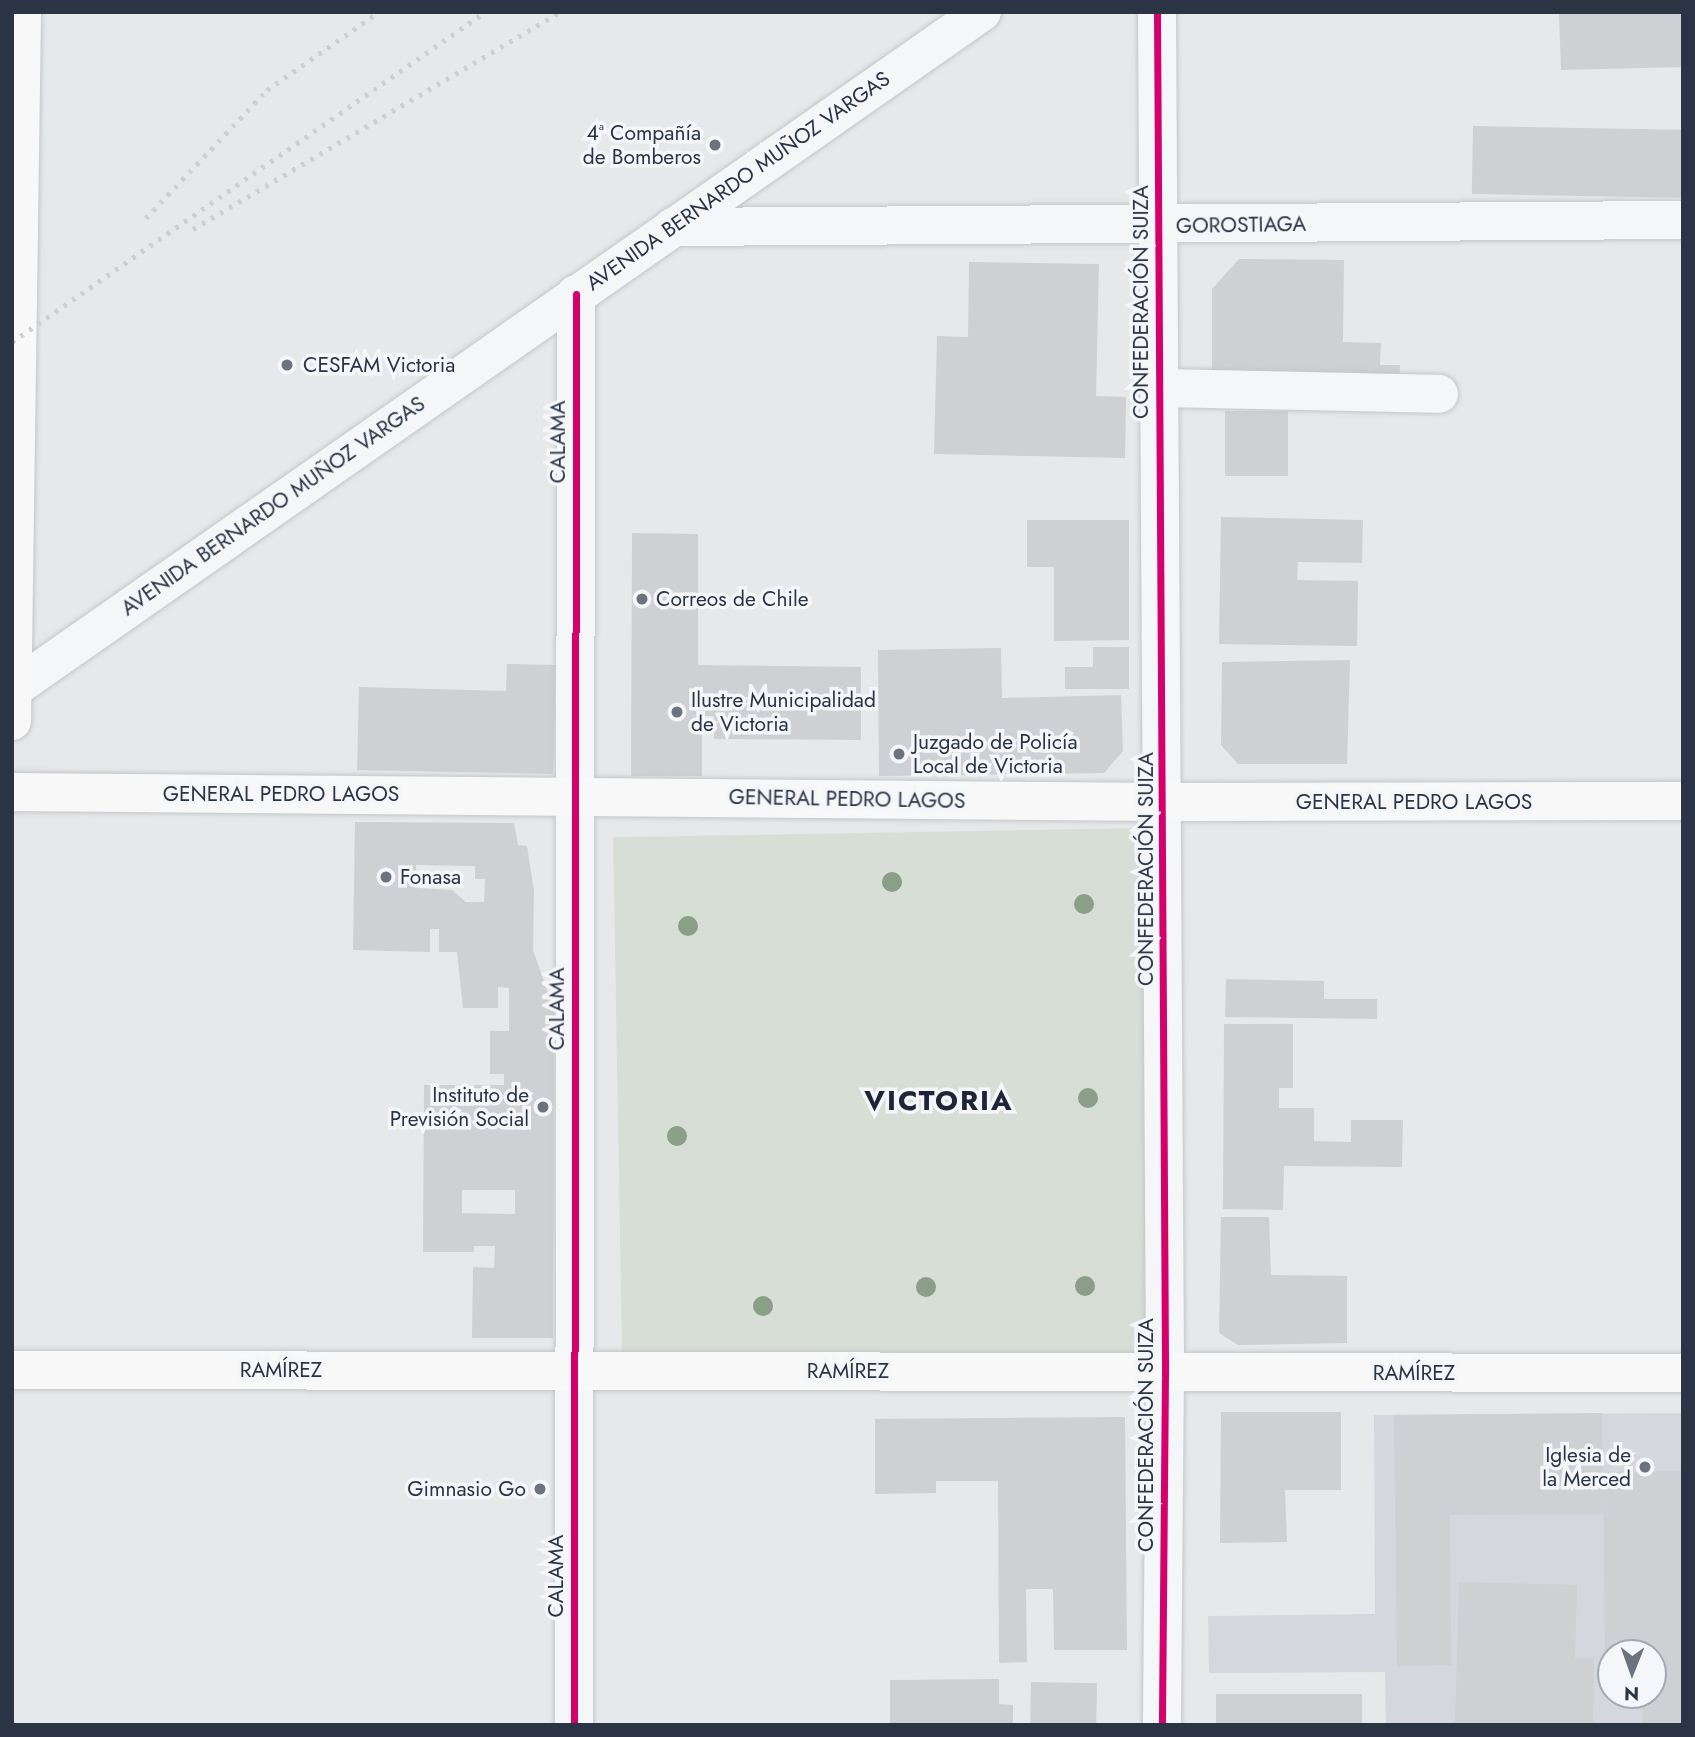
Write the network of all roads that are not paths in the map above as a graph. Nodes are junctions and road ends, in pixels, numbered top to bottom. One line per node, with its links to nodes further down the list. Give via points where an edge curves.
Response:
1 (22, 12): 7 (main road)
2 (982, 12): 6 (street, AVENIDA BERNARDO MUÑOZ VARGAS)
3 (1157, 12): 5 (street, CONFEDERACIÓN SUIZA)
4 (1683, 220): 5 (street, GOROSTIAGA)
5 (1157, 226): 6 (street, GOROSTIAGA); 9 (street, CONFEDERACIÓN SUIZA)
6 (673, 227): 8 (street, AVENIDA BERNARDO MUÑOZ VARGAS)
7 (16, 230): 11 (main road)
8 (576, 294): 11 (street, AVENIDA BERNARDO MUÑOZ VARGAS); 14 (street, CALAMA)
9 (1159, 387): 10 (street); 15 (street, CONFEDERACIÓN SUIZA)
10 (1439, 394)
11 (13, 689): 12 (main road)
12 (12, 721)
13 (12, 792): 14 (main road, GENERAL PEDRO LAGOS)
14 (575, 796): 15 (main road, GENERAL PEDRO LAGOS); 18 (street, CALAMA)
15 (1163, 802): 16 (main road, GENERAL PEDRO LAGOS); 19 (street, CONFEDERACIÓN SUIZA)
16 (1683, 802)
17 (12, 1370): 18 (main road, RAMÍREZ)
18 (574, 1370): 19 (main road, RAMÍREZ); 21 (street, CALAMA)
19 (1165, 1373): 20 (main road, RAMÍREZ); 22 (street, CONFEDERACIÓN SUIZA)
20 (1683, 1373)
21 (573, 1725)
22 (1162, 1725)

